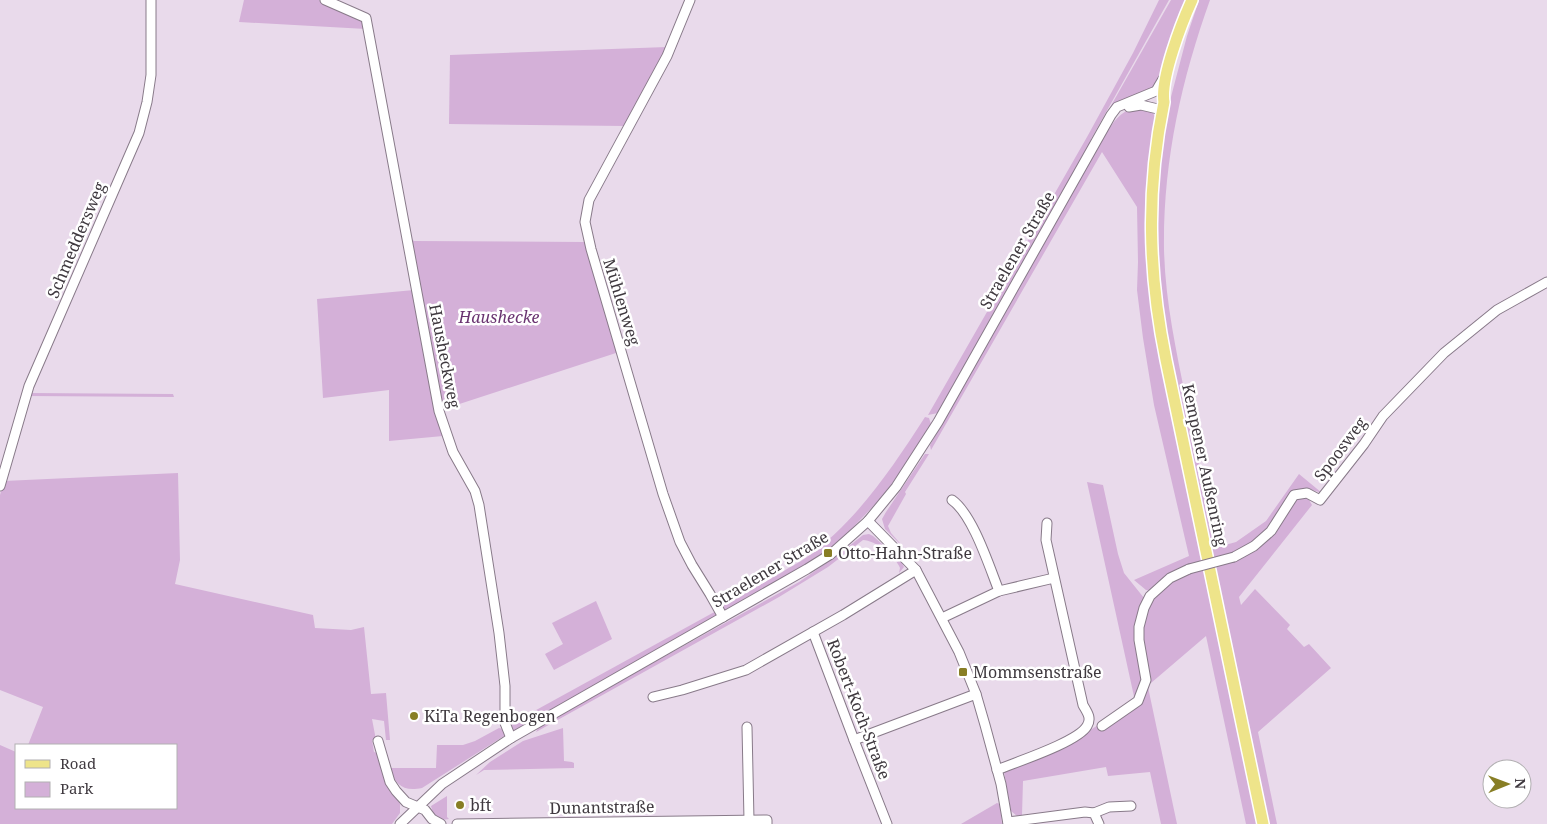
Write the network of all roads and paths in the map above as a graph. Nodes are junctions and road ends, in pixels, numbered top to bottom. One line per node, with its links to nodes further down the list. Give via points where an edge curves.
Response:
1 (150, 0): 11 (street, Schmeddersweg, via 151,75 138,133 29,386)
2 (325, 0): 25 (street, Hausheckweg, via 366,18 440,411 453,452 475,491 479,505 499,633 505,723)
3 (690, 0): 18 (street, Mühlenweg, via 667,56 589,200 585,222 663,494 680,542)
4 (1192, 0): 6 (main road, Straelener Straße)
5 (1197, 0): 8 (main road)
6 (1168, 70): 7 (street, Straelener Straße, via 1158,89); 8 (main road, Straelener Straße)
7 (1145, 96): 8 (street); 9 (street, Straelener Straße, via 1118,107)
8 (1163, 106): 9 (street, Straelener Straße, via 1127,108 1114,118); 42 (main road, Kempener Außenring, via 1151,196 1156,302)
9 (1094, 148): 13 (street, Straelener Straße, via 929,436 896,488)
10 (1547, 282): 23 (street, Spoosweg, bridge, via 1497,310 1444,353 1383,416 1320,500 1307,492 1294,495 1271,531 1254,546 1234,557 1189,569 1170,578 1150,596 1139,628 1146,680 1138,701)
11 (0, 486)
12 (952, 500): 17 (street, via 964,512)
13 (868, 521): 15 (street); 18 (street, Straelener Straße, via 831,554)
14 (1047, 522): 16 (street, via 1046,540)
15 (916, 570): 19 (street); 20 (street, Robert-Koch-Straße)
16 (1054, 578): 17 (street); 28 (street, via 1083,705 1089,717 1088,725 1070,740)
17 (999, 591): 19 (street)
18 (723, 617): 25 (street, Straelener Straße)
19 (942, 618): 21 (street)
20 (813, 632): 22 (street, via 746,670); 26 (street, Robert-Koch-Straße)
21 (976, 694): 26 (street); 28 (street)
22 (653, 697)
23 (1102, 726)
24 (748, 727): 32 (street)
25 (511, 738): 29 (street, Straelener Straße, via 442,784)
26 (854, 740): 40 (street, Robert-Koch-Straße)
27 (378, 741): 29 (street, via 390,782 406,802)
28 (997, 770): 35 (street)
29 (417, 806): 36 (street, Straelener Straße); 37 (street)
30 (1131, 806): 31 (street, via 1109,807)
31 (1094, 813): 35 (street); 41 (street)
32 (749, 820): 33 (street, Dunantstraße); 34 (street, Dunantstraße)
33 (767, 822)
34 (614, 823): 39 (street, Dunantstraße)
35 (1008, 823)
36 (400, 824)
37 (441, 824)
38 (457, 824): 39 (street, Dunantstraße)
39 (496, 824)
40 (887, 824)
41 (1099, 824)
42 (1263, 824)

